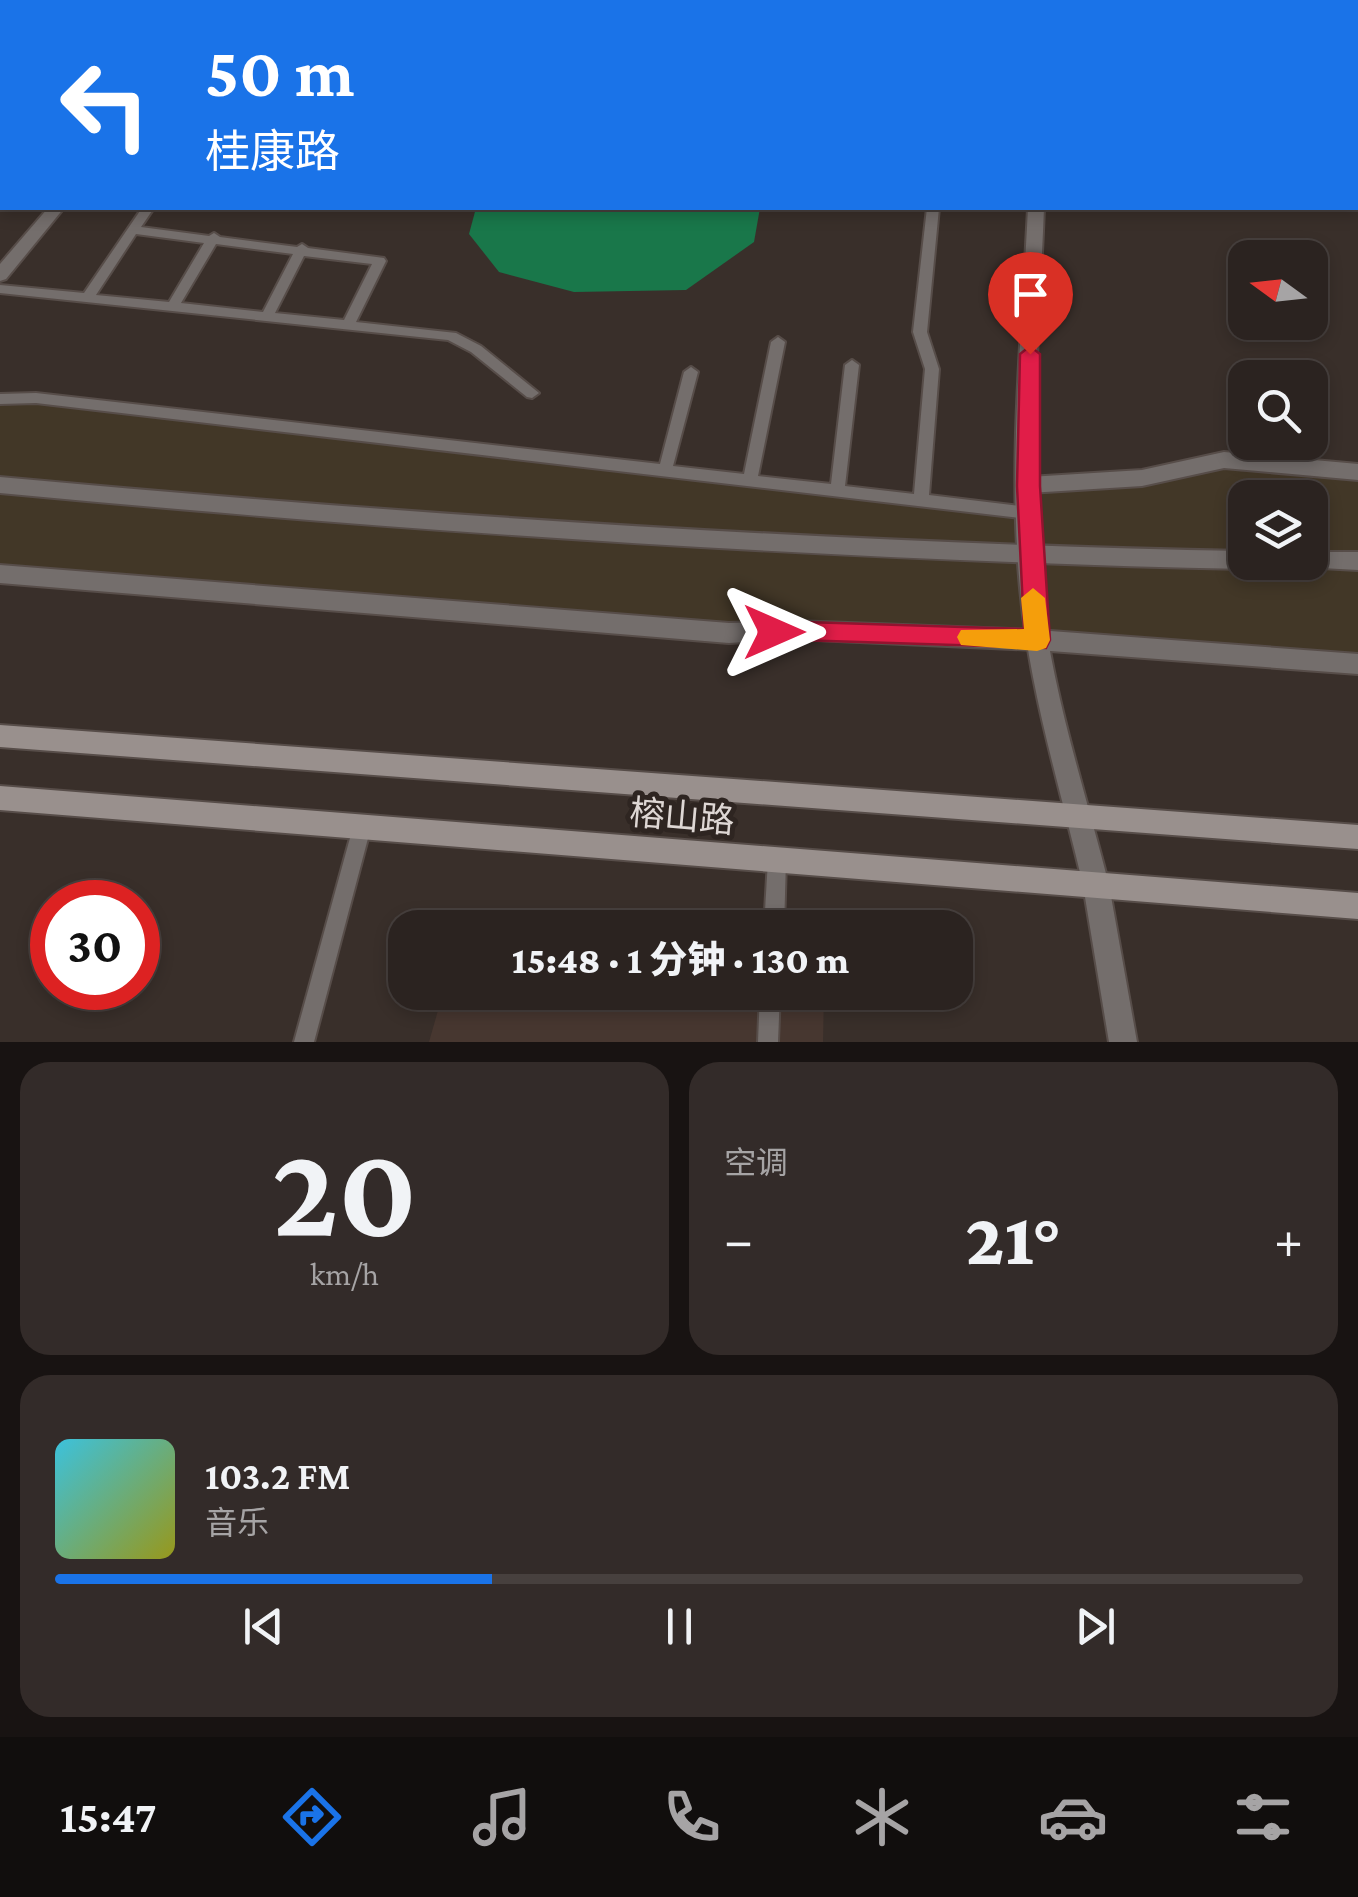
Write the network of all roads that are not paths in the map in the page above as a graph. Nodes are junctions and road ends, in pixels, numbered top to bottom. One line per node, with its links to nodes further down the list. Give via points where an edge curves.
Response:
1 (54, 210): 8 (street)
2 (147, 210): 5 (lane)
3 (932, 210): 25 (lane, via 920,332 932,369)
4 (1036, 210): 23 (street)
5 (132, 230): 6 (lane); 10 (lane)
6 (214, 237): 7 (lane); 11 (lane)
7 (302, 248): 12 (lane); 13 (lane, via 380,260)
8 (0, 276)
9 (0, 289): 10 (lane)
10 (86, 298): 11 (lane)
11 (172, 307): 12 (lane)
12 (267, 317): 13 (lane)
13 (348, 325): 17 (lane, via 462,340)
14 (778, 342): 21 (lane)
15 (852, 365): 24 (lane)
16 (691, 372): 19 (lane)
17 (532, 393)
18 (0, 398): 19 (lane)
19 (664, 471): 21 (lane)
20 (1358, 472): 23 (street, via 1224,460 1142,478)
21 (750, 480): 24 (lane)
22 (0, 484): 27 (street, via 722,541)
23 (1028, 486): 26 (street)
24 (837, 490): 25 (lane)
25 (921, 500): 26 (lane)
26 (1029, 513): 27 (street)
27 (1030, 557): 28 (street); 32 (street)
28 (1228, 560)
29 (1328, 561): 30 (street)
30 (1358, 561)
31 (0, 574): 32 (street, via 729,633)
32 (1037, 640): 33 (street); 36 (street)
33 (1358, 664)
34 (0, 736): 36 (main road, 榕山路)
35 (0, 798): 37 (main road, 榕山路)
36 (1080, 817): 38 (main road, 榕山路); 40 (street)
37 (362, 827): 39 (main road, 榕山路); 44 (lane)
38 (1358, 838)
39 (777, 860): 40 (main road, 榕山路); 42 (lane)
40 (1096, 885): 41 (main road, 榕山路); 46 (street)
41 (1358, 906)
42 (775, 910)
43 (769, 1010): 45 (lane)
44 (304, 1042)
45 (768, 1042)
46 (1123, 1042)

